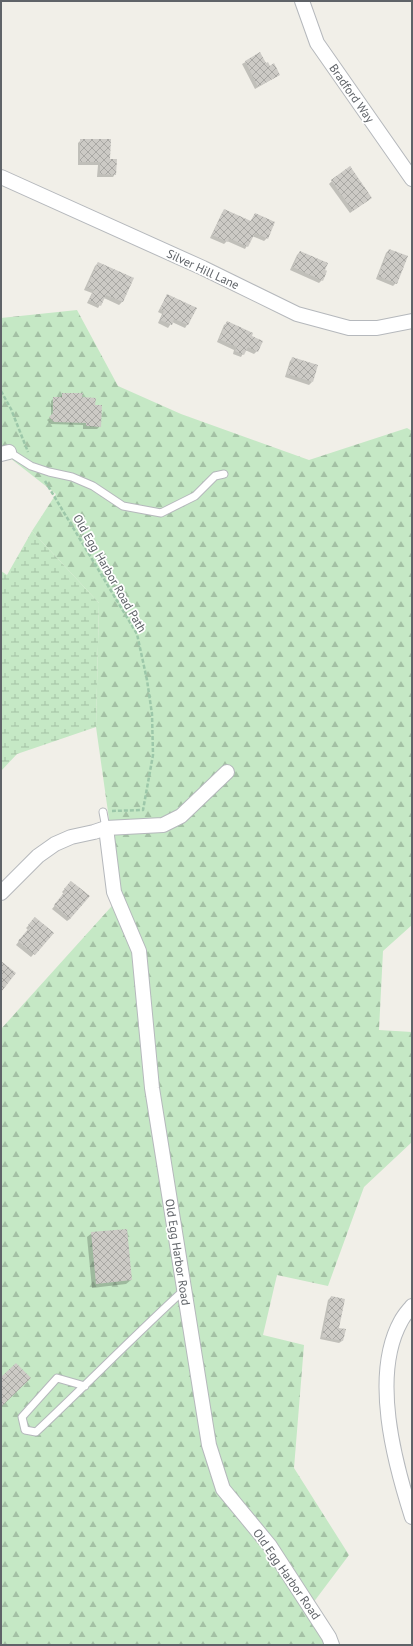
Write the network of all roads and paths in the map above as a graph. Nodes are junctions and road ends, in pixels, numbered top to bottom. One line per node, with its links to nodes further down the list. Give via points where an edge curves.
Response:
1 (302, 1): 3 (street, Bradford Way, via 317,43)
2 (1, 177): 4 (street, Silver Hill Lane, via 203,268 297,314 350,328 377,328)
3 (412, 179)
4 (412, 321)
5 (1, 391): 7 (path, Old Egg Harbor Road Path, via 28,452)
6 (5, 453): 7 (lane)
7 (38, 468): 8 (lane, via 72,477 93,486 122,506 161,513 195,496 215,476); 10 (path, Old Egg Harbor Road Path, via 137,634 147,680 152,714 153,755 143,810)
8 (224, 474)
9 (227, 772): 11 (street, via 181,816 163,825)
10 (103, 812): 11 (lane)
11 (106, 828): 12 (street, via 55,844 38,856); 13 (street, Old Egg Harbor Road, via 114,892 139,951 152,1088)
12 (1, 893)
13 (184, 1289): 15 (lane); 17 (street, Old Egg Harbor Road, via 209,1445 224,1490 270,1546)
14 (412, 1306): 16 (street, via 401,1320 392,1341 388,1358 387,1398 391,1441)
15 (85, 1386): 15 (lane, via 57,1378 22,1417 25,1430 36,1432)
16 (412, 1517)
17 (332, 1645)

